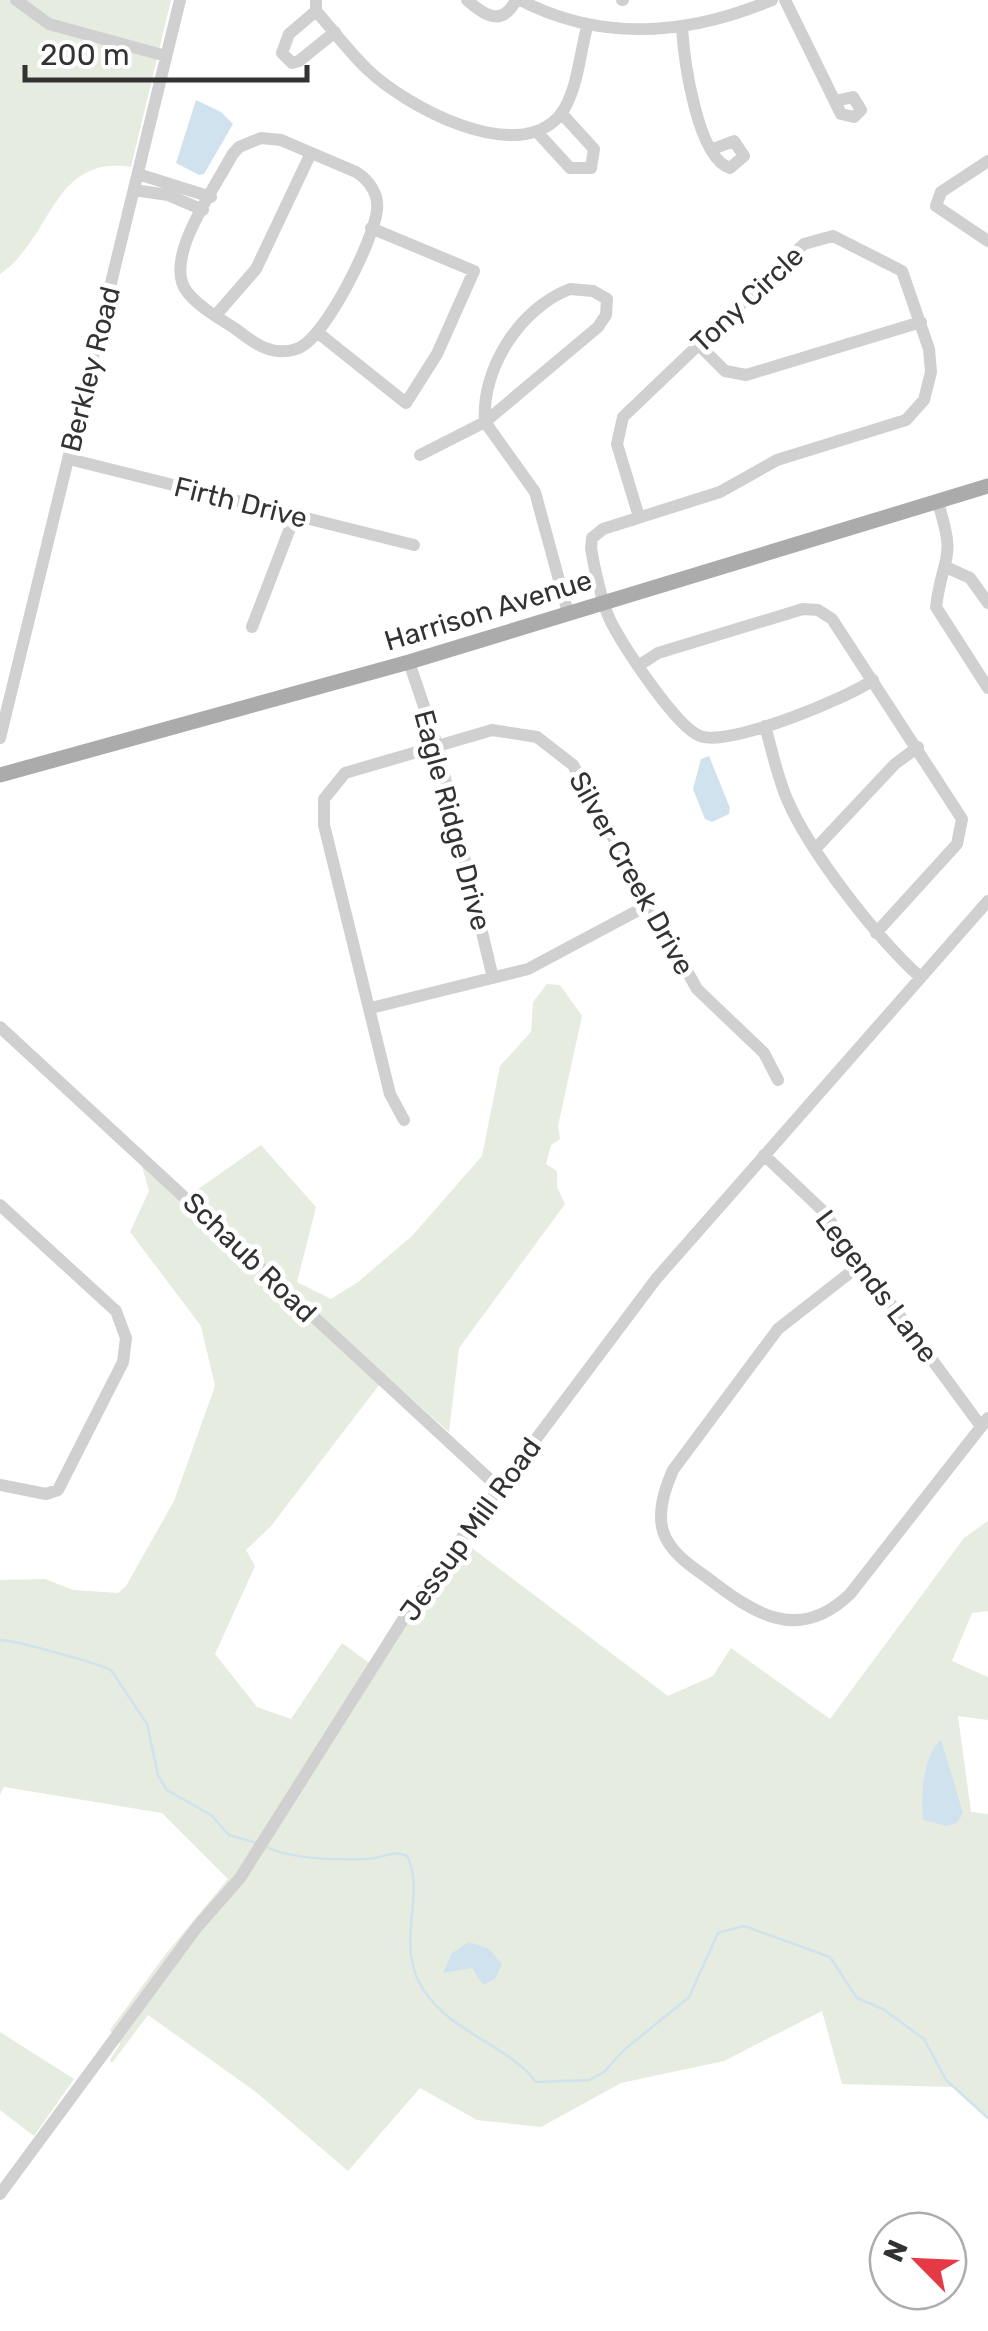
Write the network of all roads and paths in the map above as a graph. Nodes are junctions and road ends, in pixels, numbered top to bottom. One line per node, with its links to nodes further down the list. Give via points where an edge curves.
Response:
1 (16, 0): 11 (street, via 50,24)
2 (180, 0): 11 (street, Berkley Road)
3 (466, 0): 4 (street, via 497,18)
4 (518, 0): 8 (street)
5 (772, 0): 9 (street)
6 (785, 0): 12 (street)
7 (316, 5): 10 (street); 10 (street, via 289,34 282,53 299,61)
8 (587, 27): 9 (street); 13 (street)
9 (682, 28): 15 (street, via 691,98)
10 (335, 32): 14 (street, via 367,69 419,105 495,136)
11 (166, 56): 18 (street, Berkley Road)
12 (835, 102)
13 (562, 114): 14 (street); 14 (street, via 594,149 591,168 570,168)
14 (538, 132)
15 (713, 148)
16 (310, 152): 20 (street, via 271,138 248,142 232,155); 22 (street, via 367,179 376,199); 24 (street, via 256,268)
17 (988, 161): 23 (street, via 936,202 938,210)
18 (138, 174): 19 (street, Berkley Road); 20 (street)
19 (134, 190): 21 (street); 30 (street, Berkley Road)
20 (211, 197): 21 (street)
21 (203, 210): 24 (street, via 183,246 179,274 188,294)
22 (372, 228): 26 (street); 26 (street, via 474,271 437,354 406,403)
23 (988, 242)
24 (216, 315): 26 (street, via 260,348 276,351 302,346)
25 (921, 322): 27 (street, via 746,374 725,372); 27 (street, Tony Circle, via 902,271 826,236 804,244); 34 (street, Tony Circle, via 929,388 906,420 777,460 720,492)
26 (317, 332)
27 (699, 345): 34 (street, Tony Circle, via 618,427)
28 (485, 422): 28 (street, via 492,374 516,330 560,293 603,295 608,306 598,328); 29 (street); 39 (street, via 535,492)
29 (420, 455)
30 (68, 459): 33 (street, Firth Drive); 46 (street, Berkley Road)
31 (988, 486): 32 (main road, Harrison Avenue)
32 (938, 503): 36 (street, via 950,536); 37 (main road, Harrison Avenue)
33 (294, 516): 35 (street, Firth Drive); 40 (street)
34 (639, 516): 37 (street, Tony Circle, via 592,538)
35 (414, 545)
36 (946, 567): 38 (street, via 970,578); 44 (street, via 937,612)
37 (606, 599): 39 (main road, Harrison Avenue); 42 (street, via 608,618)
38 (988, 603)
39 (568, 613): 41 (main road, Harrison Avenue)
40 (252, 628)
41 (409, 662): 47 (street, Eagle Ridge Drive); 49 (main road, Harrison Avenue)
42 (641, 664): 43 (street, via 658,653 813,608 832,619); 45 (street, via 697,735 715,739)
43 (873, 680): 45 (street, via 842,700); 48 (street)
44 (988, 688)
45 (765, 726): 50 (street, via 786,796)
46 (0, 738)
47 (437, 745): 51 (street, Silver Creek Drive, via 504,728 562,753); 55 (street, Eagle Ridge Drive); 56 (street, Silver Creek Drive, via 346,773 324,799 324,825)
48 (918, 747): 50 (street); 53 (street, via 960,812 962,832)
49 (0, 775)
50 (818, 848): 53 (street)
51 (650, 904): 55 (street, via 543,964); 58 (street, Silver Creek Drive, via 698,990 764,1052)
52 (987, 904): 54 (street, Jessup Mill Road)
53 (876, 932): 54 (street)
54 (920, 977): 60 (street, Jessup Mill Road)
55 (494, 978): 56 (street)
56 (370, 1008): 59 (street, Silver Creek Drive, via 390,1094)
57 (0, 1027): 65 (street, Schaub Road)
58 (778, 1080)
59 (404, 1120)
60 (764, 1154): 62 (street, Legends Lane, via 822,1210); 65 (street, Jessup Mill Road, via 656,1280)
61 (0, 1204): 64 (street, via 116,1311 127,1344 58,1490 46,1494)
62 (862, 1264): 63 (street, Legends Lane); 63 (street, via 778,1329 674,1470 662,1513 671,1545 752,1612 783,1620 820,1614 850,1594)
63 (984, 1422)
64 (0, 1485)
65 (499, 1488): 66 (street, Jessup Mill Road, via 393,1634 251,1862)
66 (0, 2194)

